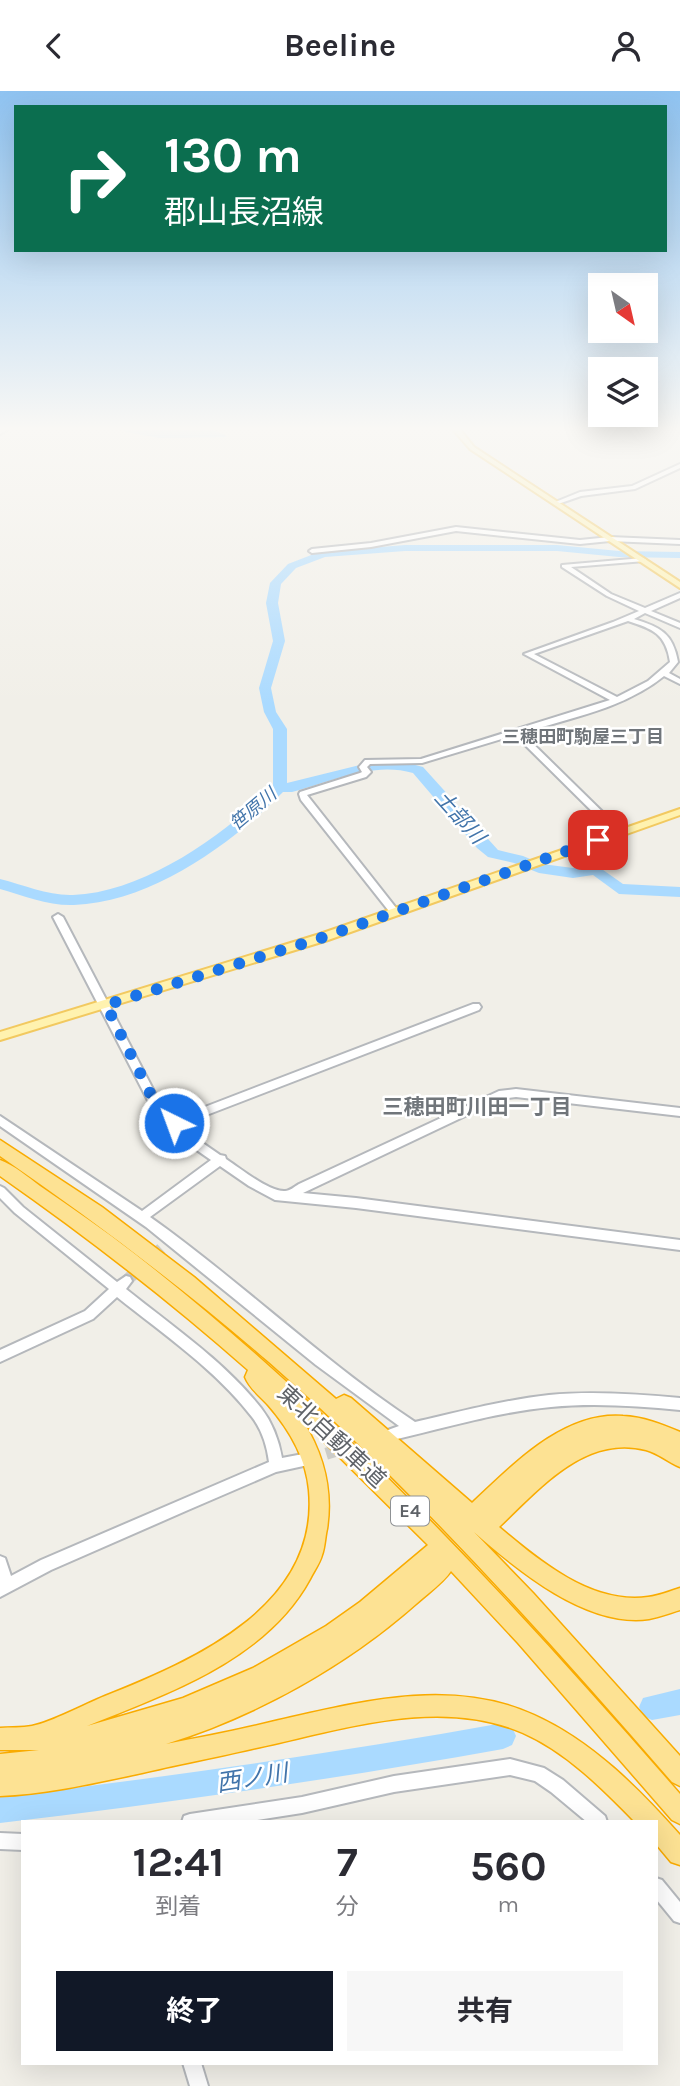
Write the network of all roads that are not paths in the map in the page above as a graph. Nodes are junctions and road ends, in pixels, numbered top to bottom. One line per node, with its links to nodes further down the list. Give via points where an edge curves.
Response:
1 (581, 519): 2 (main road)
2 (611, 539): 3 (street); 4 (street, via 573,542 456,529); 5 (main road)
3 (680, 542)
4 (312, 551)
5 (642, 560): 6 (main road); 8 (street, via 564,566)
6 (680, 586)
7 (680, 595): 8 (street)
8 (642, 611): 9 (street); 10 (street)
9 (628, 619): 11 (street, via 653,627); 14 (street, via 528,655)
10 (680, 626)
11 (676, 647): 12 (street, via 674,662)
12 (664, 673): 13 (street); 14 (street)
13 (680, 682)
14 (616, 700): 15 (street)
15 (517, 731): 17 (street); 18 (street, via 422,761 368,762 363,775 302,796)
16 (680, 811): 17 (main road)
17 (619, 832): 18 (main road)
18 (395, 913): 20 (main road)
19 (58, 917): 20 (street)
20 (106, 1005): 22 (main road); 25 (street)
21 (476, 1007): 25 (street)
22 (0, 1036)
23 (680, 1112): 30 (street, via 516,1093 499,1095)
24 (0, 1121): 31 (street)
25 (169, 1125): 27 (street)
26 (0, 1147): 35 (highway, 東北自動車道 / E4, via 91,1207)
27 (221, 1159): 30 (street, via 259,1188); 31 (street)
28 (0, 1167): 32 (highway, 東北自動車道 / E4)
29 (0, 1191): 34 (street)
30 (288, 1197): 33 (street)
31 (142, 1217): 38 (street, via 167,1243)
32 (108, 1243): 47 (highway, via 266,1388 286,1412 318,1478 318,1534 292,1590 244,1638 173,1680); 52 (highway, 東北自動車道 / E4, via 255,1364 370,1471 517,1624)
33 (680, 1245)
34 (121, 1285): 36 (street, via 89,1315); 43 (street, via 249,1403 273,1444)
35 (225, 1314): 46 (highway, via 336,1397 544,1576 609,1605 653,1608); 50 (highway, 東北自動車道 / E4, via 426,1497)
36 (0, 1356)
37 (680, 1404): 38 (street, via 628,1399 551,1401)
38 (414, 1429): 39 (street)
39 (393, 1434)
40 (680, 1442): 41 (highway, via 648,1427 616,1423 581,1431 549,1448 485,1515 559,1459 592,1443 632,1437)
41 (680, 1457)
42 (303, 1460): 43 (street)
43 (276, 1466): 45 (street, via 46,1565)
44 (0, 1563): 45 (street)
45 (4, 1588)
46 (680, 1599)
47 (31, 1738): 48 (highway); 49 (highway, via 59,1741 123,1727 184,1710 248,1683 333,1635 437,1560 396,1609 264,1693 158,1735 81,1754)
48 (0, 1739)
49 (0, 1766)
50 (680, 1774)
51 (0, 1784): 55 (highway, via 79,1775 394,1709 455,1706 505,1715 542,1731 586,1760)
52 (680, 1812)
53 (203, 1820): 54 (street, via 510,1767 557,1786)
54 (597, 1820)
55 (650, 1820)
56 (658, 1828): 59 (highway)
57 (0, 1841): 58 (street)
58 (21, 1842)
59 (680, 1853)
60 (658, 1888): 61 (street)
61 (680, 1915)
62 (193, 2065): 63 (street)
63 (199, 2086)

